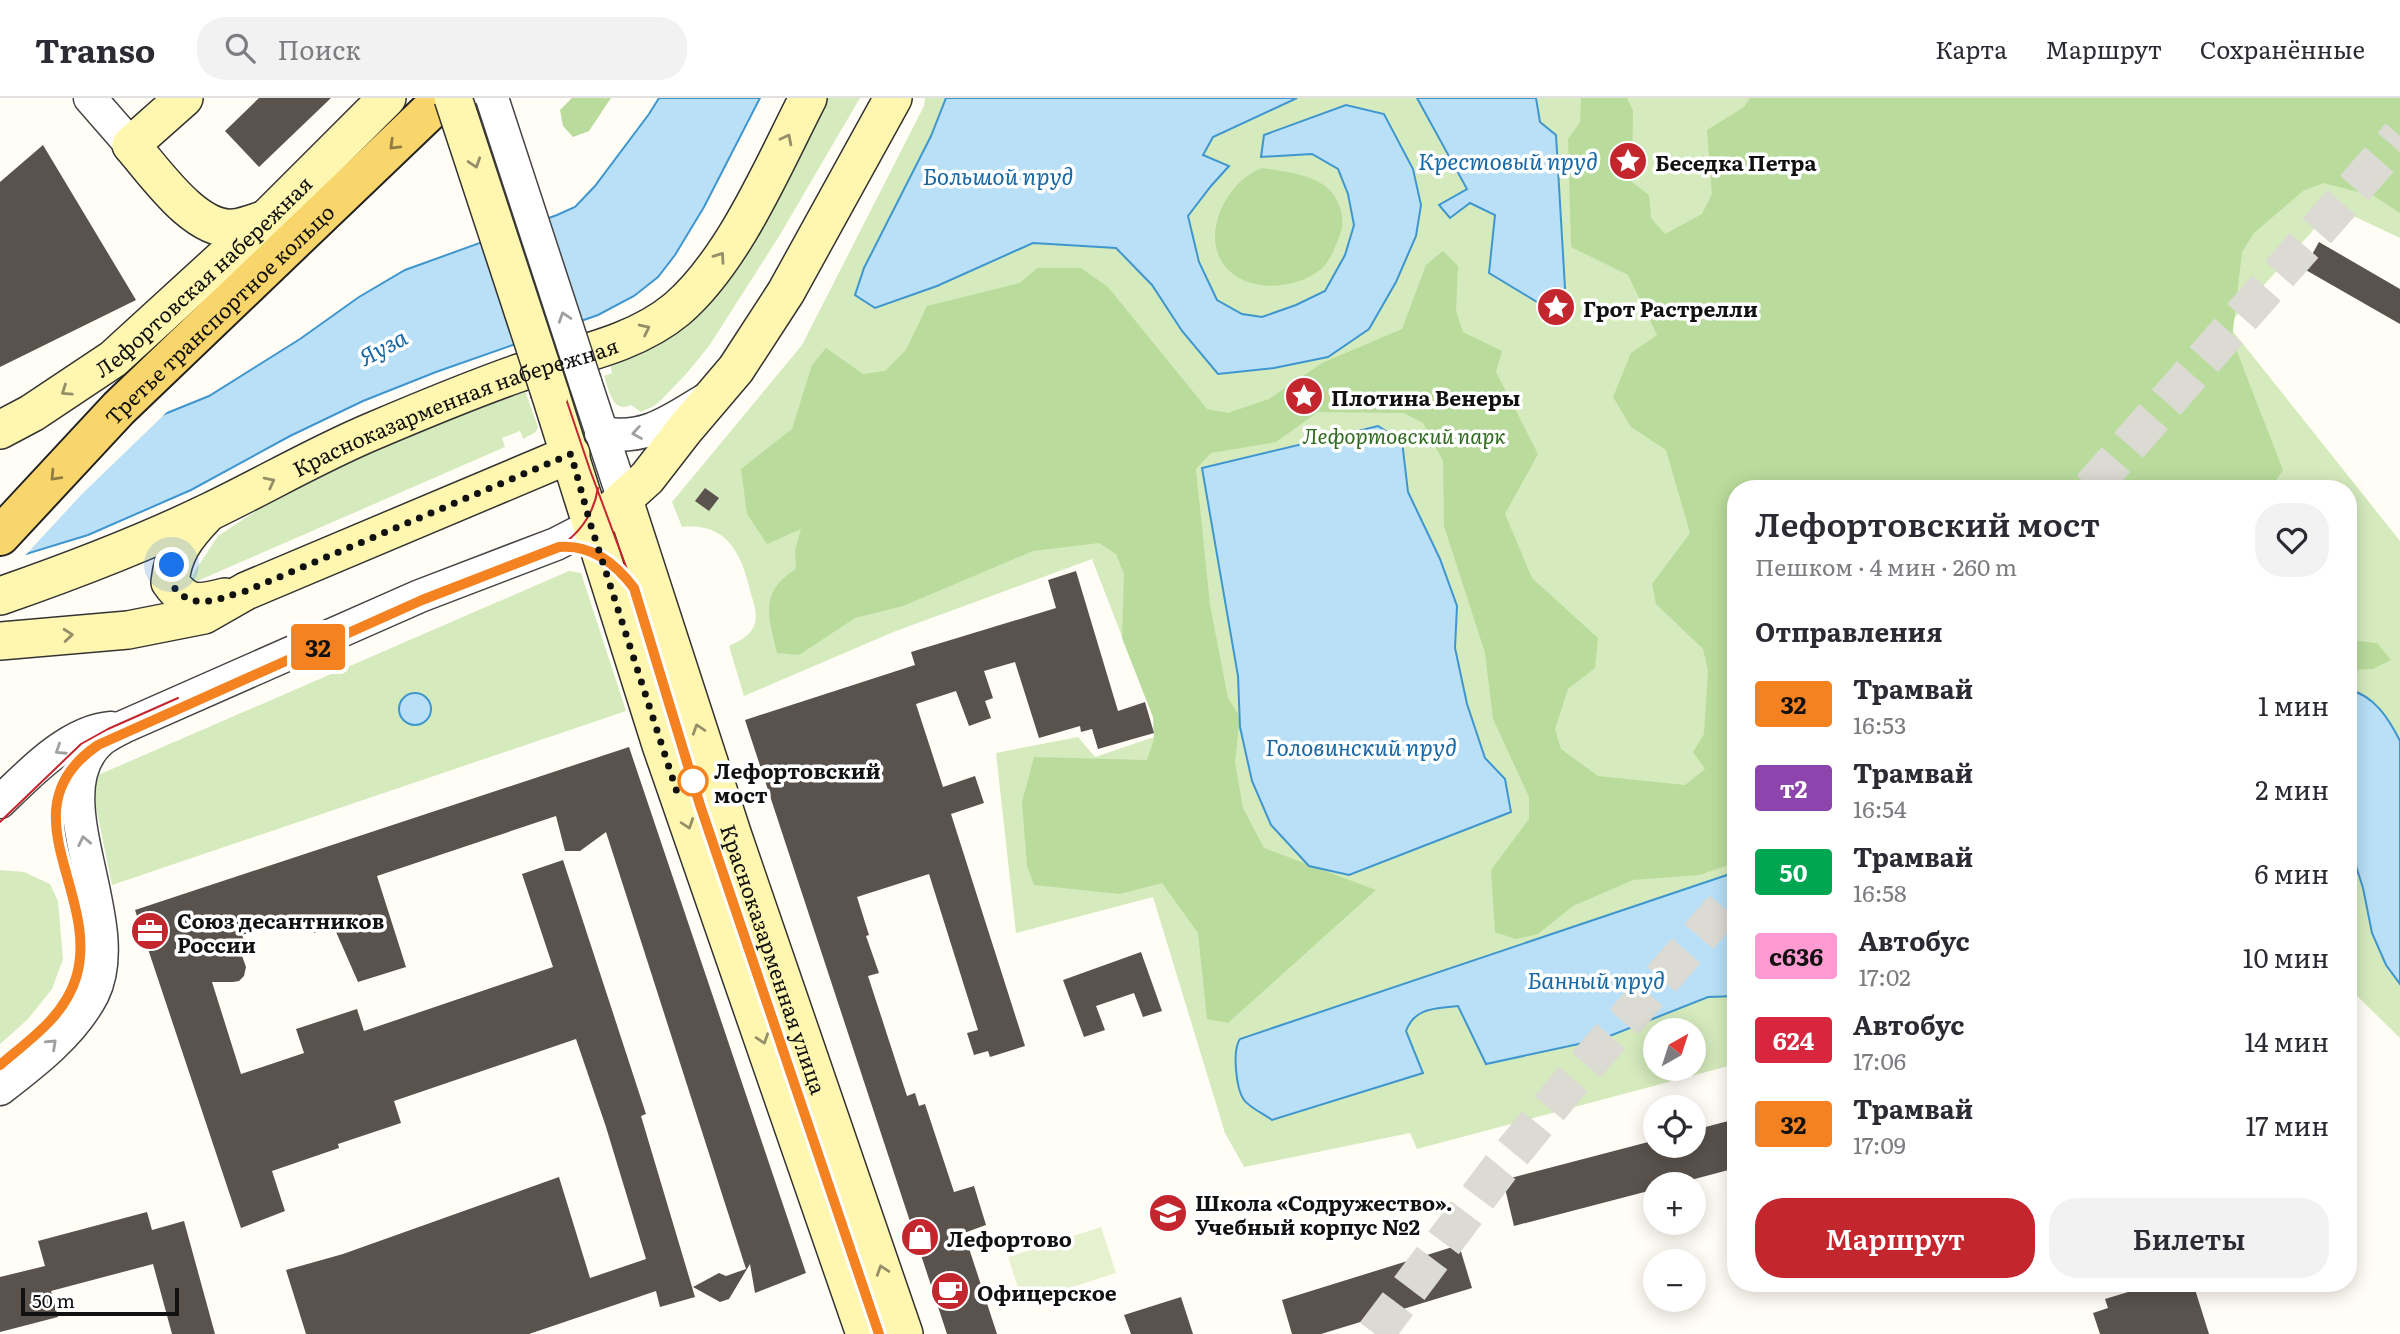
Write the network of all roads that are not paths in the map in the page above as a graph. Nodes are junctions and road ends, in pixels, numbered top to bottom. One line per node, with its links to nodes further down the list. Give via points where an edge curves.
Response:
1 (90, 98): 9 (street)
2 (184, 98): 9 (main road)
3 (387, 98): 11 (main road, Лефортовская набережная)
4 (443, 98): 20 (main road, Третье транспортное кольцо, one-way to 20, via 118,408)
5 (453, 98): 16 (main road, Красноказарменная улица, one-way to 16, bridge)
6 (492, 98): 15 (street, Красноказарменная улица, one-way to 6, bridge)
7 (808, 98): 18 (main road, Красноказарменная набережная, one-way to 7, via 370,432 515,375 611,344 676,309 700,286 750,210)
8 (887, 106): 13 (main road, via 786,292 736,369)
9 (131, 145): 10 (main road)
10 (187, 209): 11 (main road, via 211,224 233,228); 12 (main road, via 195,239 192,267)
11 (266, 219): 12 (main road, Лефортовская набережная)
12 (172, 304): 14 (main road, Лефортовская набережная, one-way to 14, via 113,359)
13 (712, 396): 15 (street, one-way to 15, via 642,434); 17 (main road)
14 (0, 430)
15 (601, 433): 17 (street, Красноказарменная улица)
16 (571, 454): 19 (main road, Красноказарменная улица); 21 (main road)
17 (624, 500): 19 (main road); 28 (main road, Красноказарменная улица, one-way to 17, via 733,836)
18 (209, 512): 21 (main road, via 179,545 170,582 179,595 192,602); 22 (main road, Красноказарменная набережная, via 91,564)
19 (591, 526): 24 (street); 27 (main road, Красноказарменная улица, one-way to 27, via 661,746)
20 (0, 536)
21 (246, 591): 23 (main road, one-way to 21, via 128,629 204,615)
22 (0, 596)
23 (0, 641)
24 (123, 727): 25 (street, one-way to 25, via 102,728 68,744); 26 (street, one-way to 24, via 60,1037 94,992 101,964 99,908 81,831 79,780 89,754)
25 (0, 802)
26 (0, 1089)
27 (865, 1334)
28 (904, 1334)

